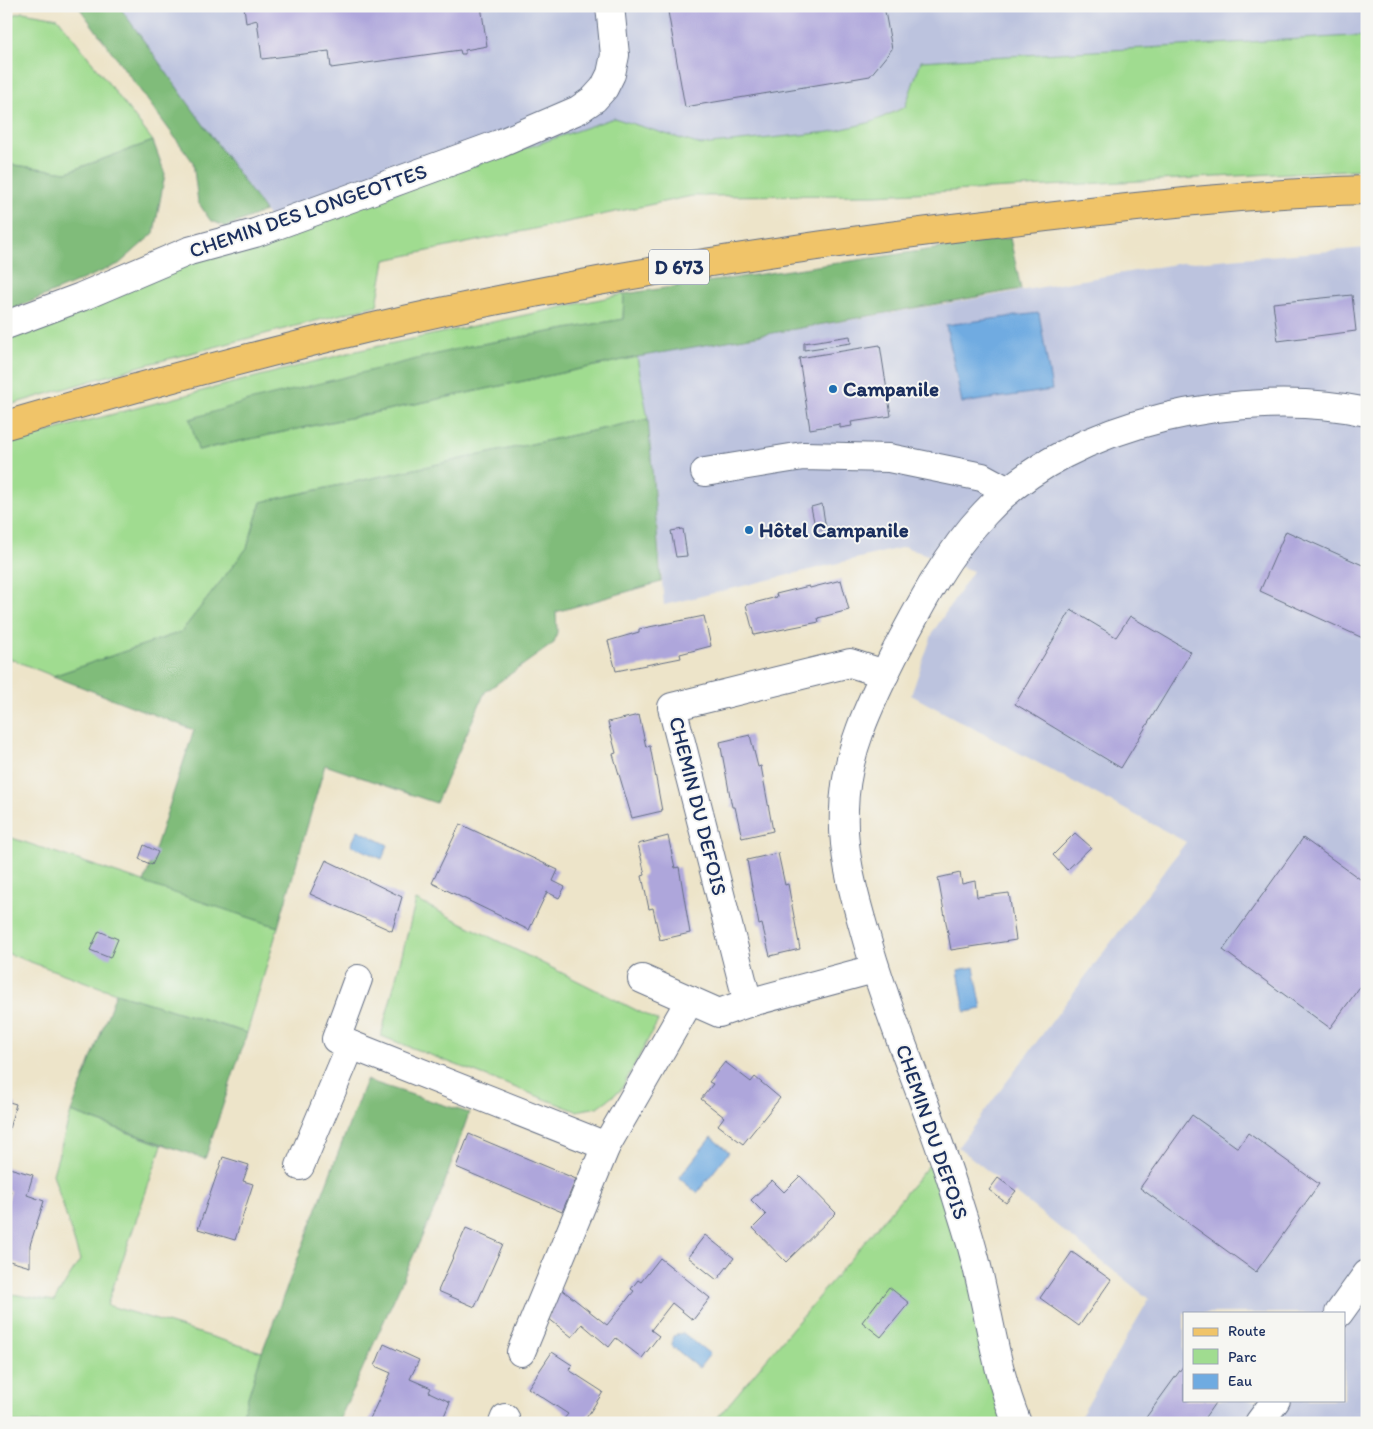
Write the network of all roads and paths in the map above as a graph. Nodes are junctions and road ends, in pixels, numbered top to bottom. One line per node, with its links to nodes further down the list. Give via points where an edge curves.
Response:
1 (610, 6): 3 (street, CHEMIN DES LONGEOTTES, via 615,55 612,74 594,99 578,110 499,144 255,233 189,251)
2 (1367, 190): 5 (main road, D 673, via 1134,207 890,235 687,265 371,328 164,379)
3 (6, 325)
4 (1367, 412): 7 (street, CHEMIN DU DEFOIS, via 1276,404 1238,406 1155,420 1073,450 1035,471)
5 (6, 425)
6 (705, 472): 7 (street, via 803,456 889,458 982,477)
7 (1008, 491): 8 (street, CHEMIN DU DEFOIS, via 984,513 936,579)
8 (885, 674): 9 (street, CHEMIN DU DEFOIS, via 855,742 843,811 853,889); 13 (street, CHEMIN DU DEFOIS, via 850,662 672,706)
9 (874, 969): 13 (street); 21 (street, CHEMIN DU DEFOIS, via 939,1142 974,1255 1006,1396)
10 (642, 978): 12 (street)
11 (358, 980): 14 (street, via 336,1040)
12 (690, 1000): 13 (street, via 718,1013); 15 (street)
13 (748, 1003)
14 (351, 1045): 15 (street); 16 (street)
15 (606, 1146): 19 (street)
16 (300, 1166)
17 (1367, 1274): 18 (street)
18 (1339, 1312)
19 (521, 1352)
20 (1275, 1402): 22 (street)
21 (1017, 1423)
22 (1259, 1423)

